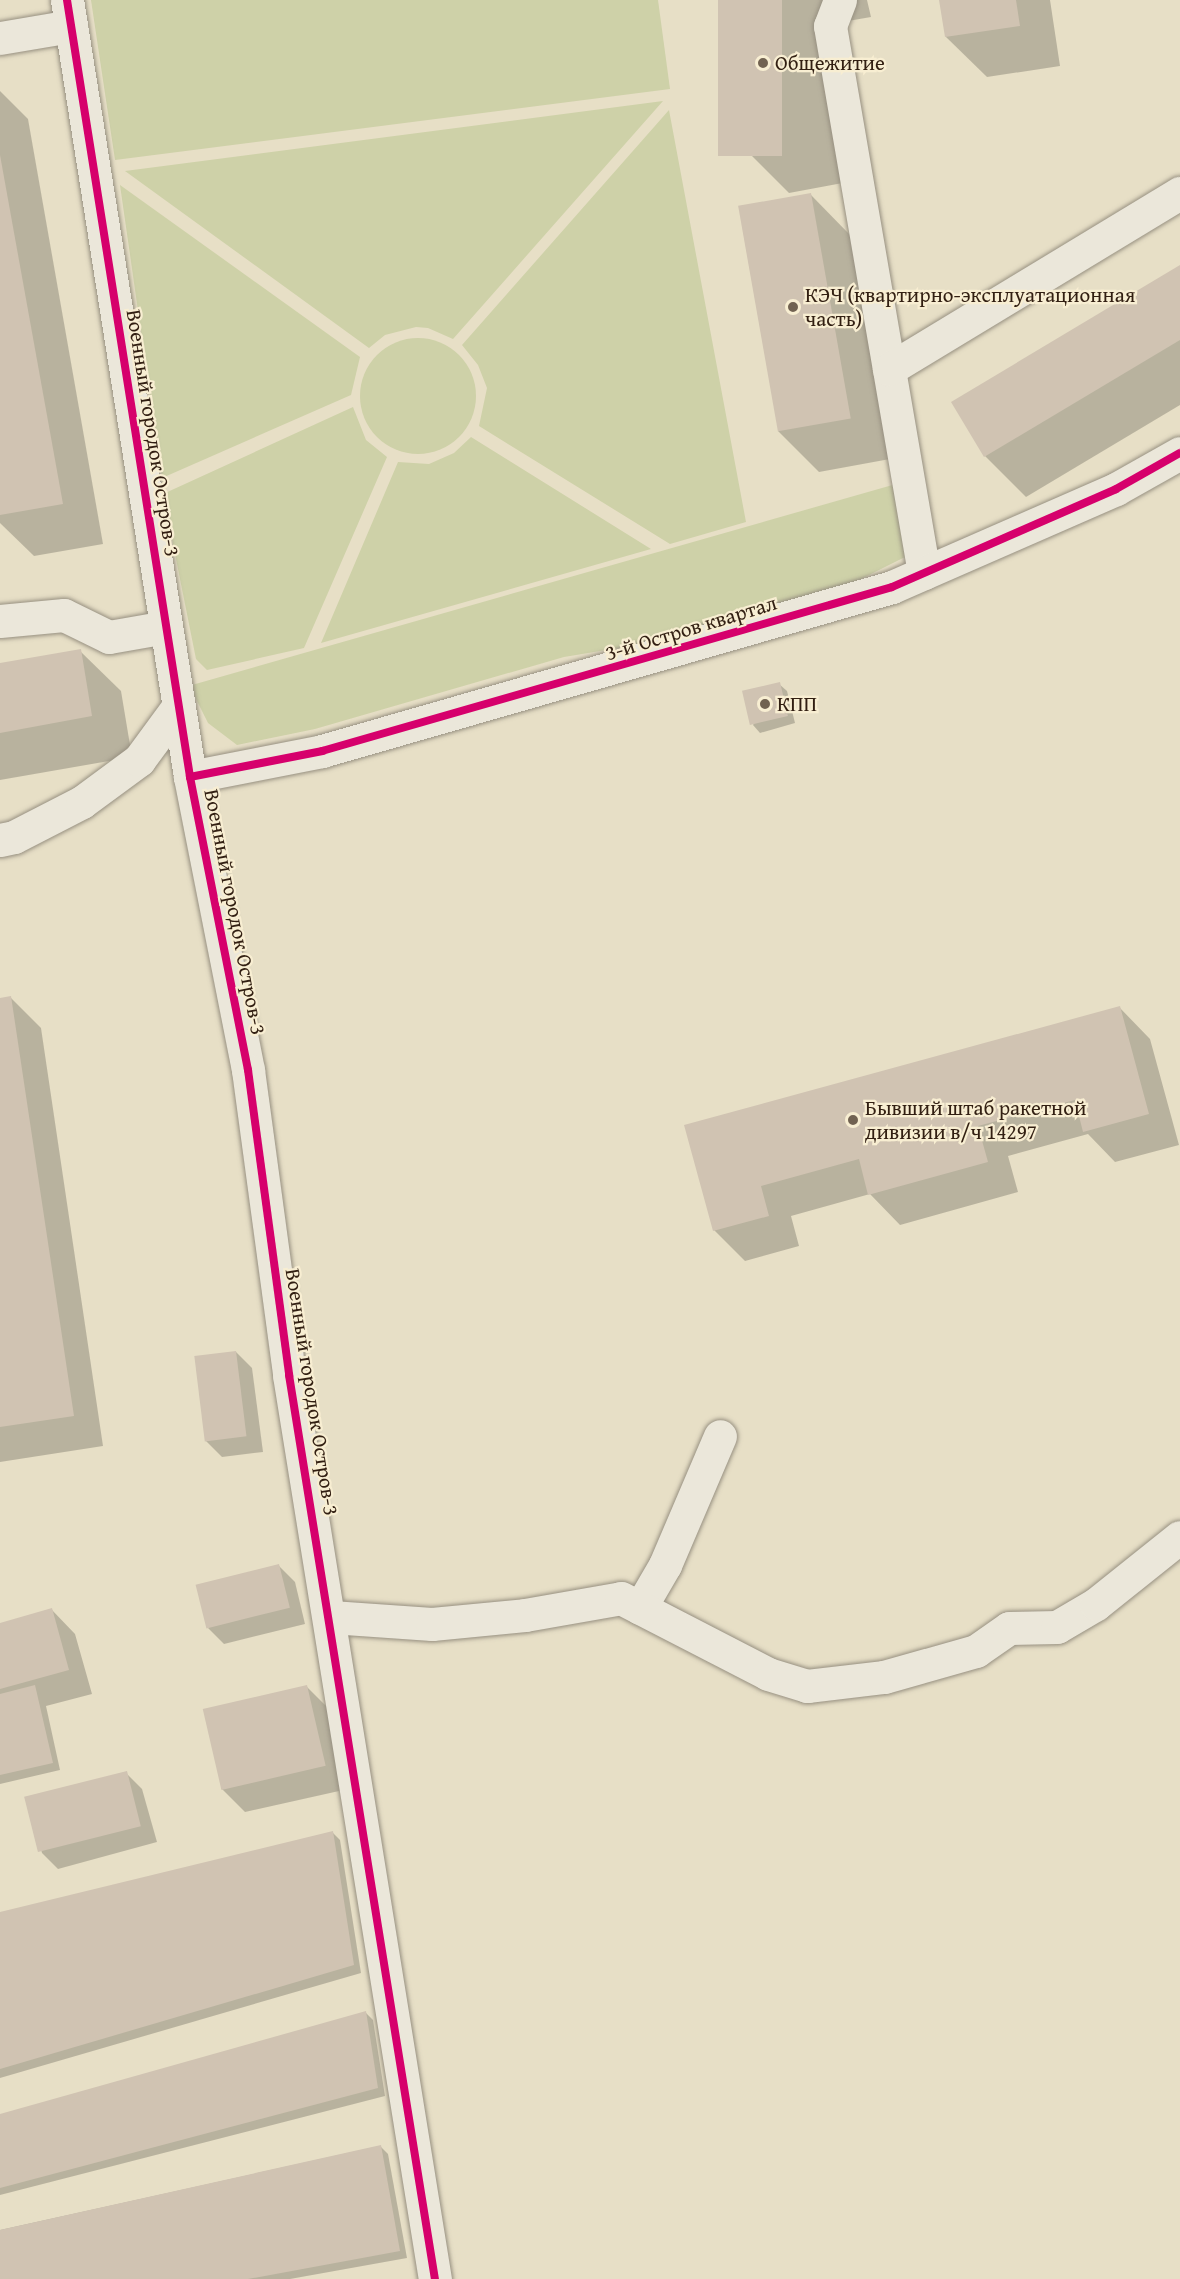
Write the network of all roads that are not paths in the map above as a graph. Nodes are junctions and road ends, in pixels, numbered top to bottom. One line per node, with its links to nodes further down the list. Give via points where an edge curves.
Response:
1 (840, 0): 5 (street, via 830,26)
2 (69, 13): 3 (street); 9 (street, Военный городок Остров-3)
3 (0, 38)
4 (1180, 192): 5 (street)
5 (889, 369): 7 (street)
6 (1180, 453): 7 (street, 3-й Остров квартал, via 1116,489)
7 (924, 573): 11 (street, 3-й Остров квартал, via 892,587 322,752)
8 (0, 621): 9 (street, via 64,615 109,637)
9 (166, 627): 10 (street, Военный городок Остров-3)
10 (178, 707): 11 (street, Военный городок Остров-3); 12 (street, via 139,760 82,802)
11 (190, 777): 16 (street, Военный городок Остров-3, via 248,1070 289,1375)
12 (0, 840)
13 (720, 1436): 15 (street, via 665,1565)
14 (1180, 1537): 15 (street, via 1096,1604 1057,1627 1010,1628 976,1651 884,1677 807,1686 768,1674)
15 (640, 1608): 16 (street, via 621,1598 525,1615 432,1624)
16 (331, 1617): 17 (street, Военный городок Остров-3, via 385,1988)
17 (435, 2279)

